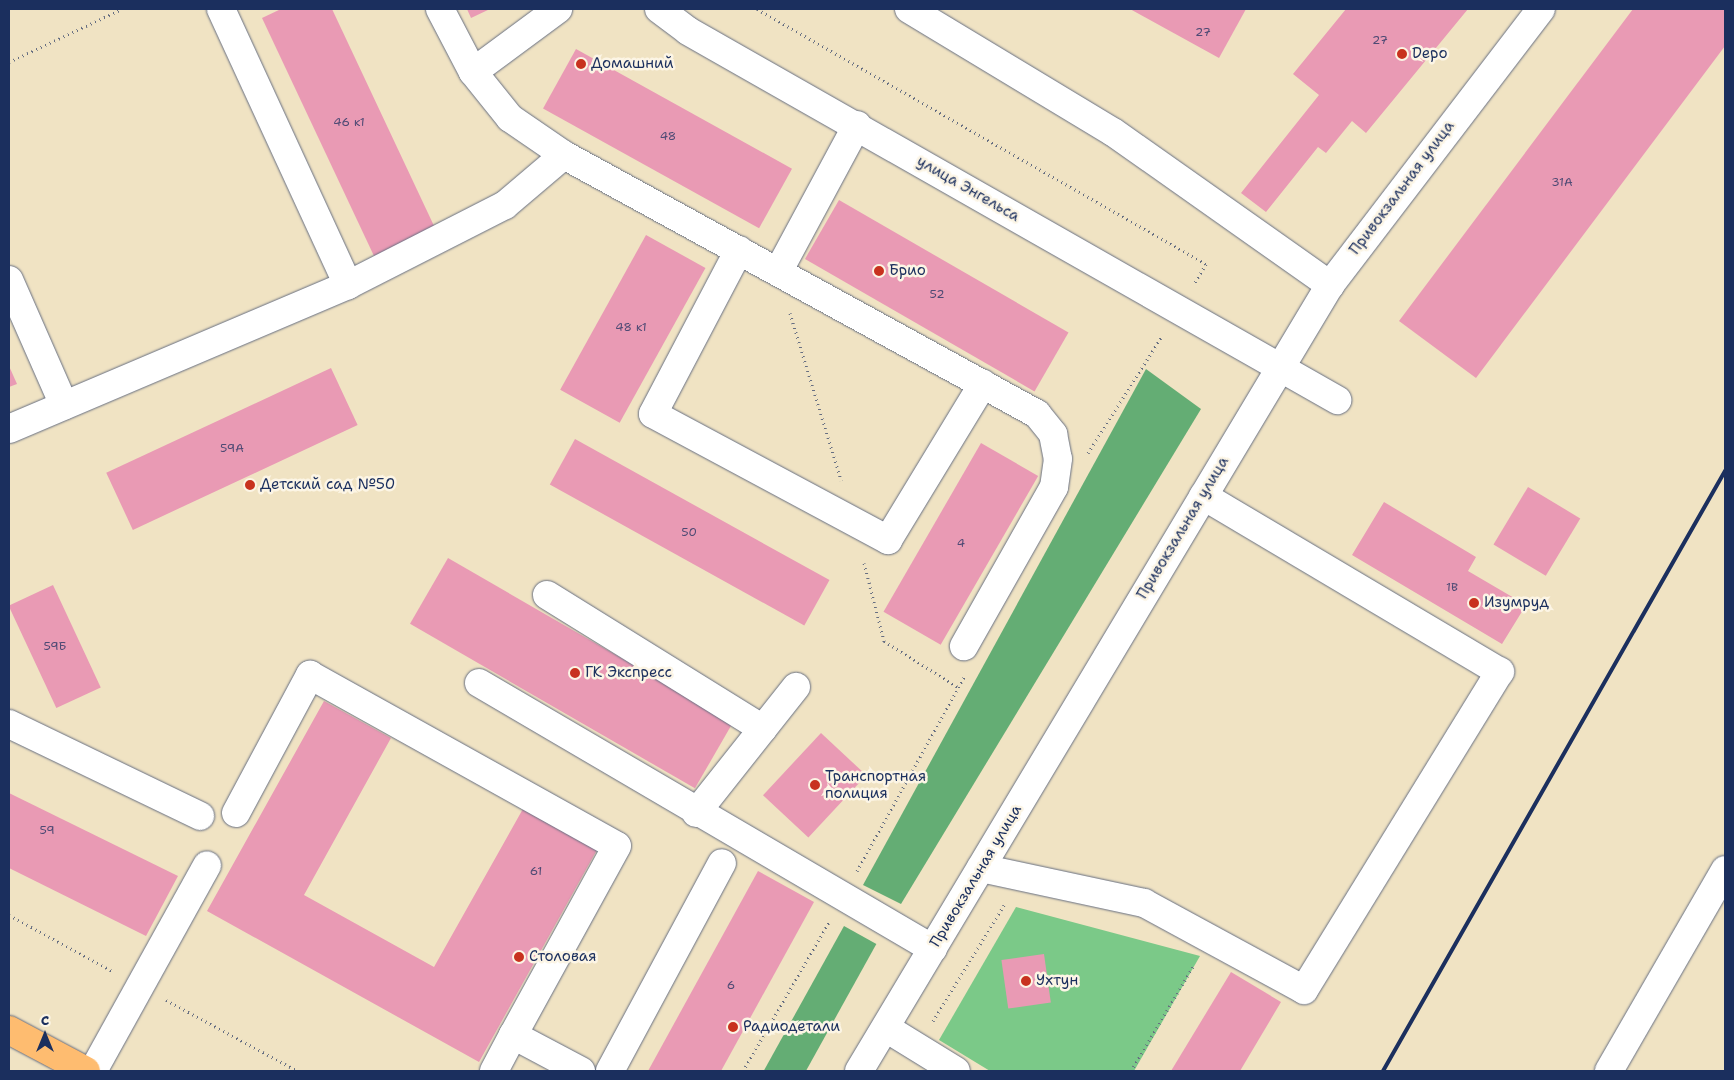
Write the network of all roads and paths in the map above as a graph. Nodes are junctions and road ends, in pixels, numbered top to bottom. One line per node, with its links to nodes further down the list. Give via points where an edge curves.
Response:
1 (122, 9): 9 (path)
2 (221, 9): 17 (street)
3 (440, 9): 10 (street)
4 (558, 9): 10 (street)
5 (659, 9): 11 (street, улица Энгельса, via 688,31)
6 (757, 9): 14 (path)
7 (909, 9): 18 (street, via 1113,132)
8 (1541, 9): 18 (street, Привокзальная улица)
9 (9, 62)
10 (473, 72): 12 (street, via 510,118)
11 (856, 125): 15 (street); 19 (street, улица Энгельса)
12 (564, 156): 13 (street); 17 (street, via 505,206)
13 (739, 250): 15 (street); 20 (street, via 654,414 888,540)
14 (1206, 264)
15 (778, 272): 20 (street)
16 (9, 280): 22 (street)
17 (348, 285): 22 (street)
18 (1330, 285): 19 (street, Привокзальная улица)
19 (1278, 368): 21 (street, улица Энгельса); 24 (street, Привокзальная улица)
20 (983, 384): 26 (street, via 1037,414 1053,434 1058,459 1054,487)
21 (1337, 400)
22 (64, 404): 23 (street)
23 (9, 429)
24 (1203, 496): 36 (street, Привокзальная улица); 39 (street, via 1500,672 1304,990)
25 (547, 595): 30 (street)
26 (964, 646)
27 (479, 683): 32 (street)
28 (796, 687): 30 (street)
29 (9, 724): 33 (street)
30 (763, 729): 32 (street)
31 (236, 813): 43 (street, via 310,675 617,846)
32 (696, 813): 40 (street)
33 (200, 816)
34 (722, 863): 49 (street)
35 (208, 865): 46 (street)
36 (981, 868): 38 (street); 40 (street, Привокзальная улица)
37 (1725, 870): 53 (street)
38 (1023, 874): 39 (street, via 1144,903); 44 (path)
39 (1210, 939): 52 (path)
40 (933, 949): 41 (street, Привокзальная улица)
41 (886, 1028): 44 (street); 50 (street, Привокзальная улица)
42 (9, 1030): 45 (main road)
43 (513, 1035): 47 (street); 48 (street)
44 (918, 1046): 51 (street)
45 (86, 1071)
46 (93, 1071)
47 (494, 1071)
48 (581, 1071)
49 (610, 1071)
50 (859, 1071)
51 (956, 1071)
52 (1132, 1071)
53 (1609, 1071)

